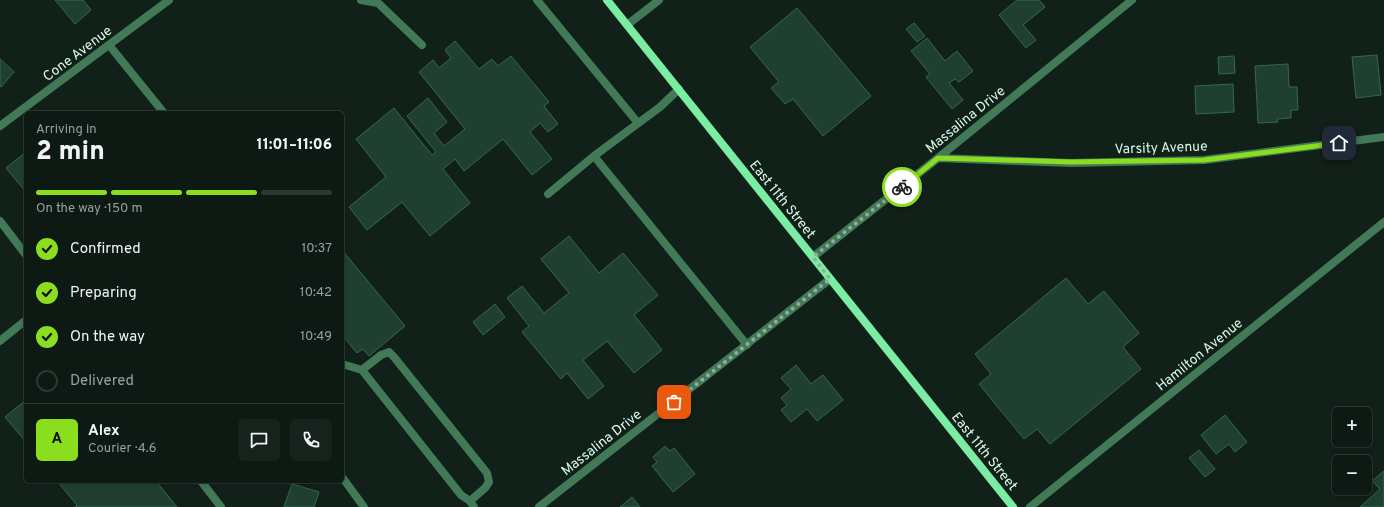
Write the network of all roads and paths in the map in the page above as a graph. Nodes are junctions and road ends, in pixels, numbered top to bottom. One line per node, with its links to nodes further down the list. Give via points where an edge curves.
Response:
1 (169, 0): 8 (street, Cone Avenue)
2 (361, 0): 9 (street, via 378,3)
3 (537, 0): 12 (street)
4 (607, 0): 7 (main road, East 11th Street)
5 (659, 0): 7 (street)
6 (1132, 0): 16 (street, Massalina Drive)
7 (627, 25): 10 (main road, East 11th Street)
8 (109, 45): 11 (street); 13 (street, Cone Avenue)
9 (422, 45)
10 (679, 89): 12 (street); 21 (main road, East 11th Street)
11 (162, 111)
12 (638, 123): 15 (street)
13 (0, 126)
14 (1384, 137): 16 (street, Varsity Avenue, via 1204,160 1071,162)
15 (594, 156): 17 (street); 25 (street)
16 (938, 158): 21 (street, Massalina Drive)
17 (548, 194)
18 (0, 221): 20 (street)
19 (1384, 222): 35 (street, Hamilton Avenue)
20 (24, 253)
21 (813, 257): 22 (main road, East 11th Street)
22 (830, 279): 25 (street, Massalina Drive); 34 (main road, East 11th Street)
23 (24, 322): 24 (street)
24 (0, 341)
25 (747, 344): 33 (street, Massalina Drive)
26 (344, 365): 27 (street)
27 (362, 370): 30 (street, via 461,496); 30 (street, via 381,355 389,352 394,357 488,472 489,482)
28 (344, 480): 32 (street)
29 (203, 483): 31 (street)
30 (472, 504)
31 (221, 507)
32 (364, 507)
33 (539, 507)
34 (1013, 507)
35 (1030, 507)

